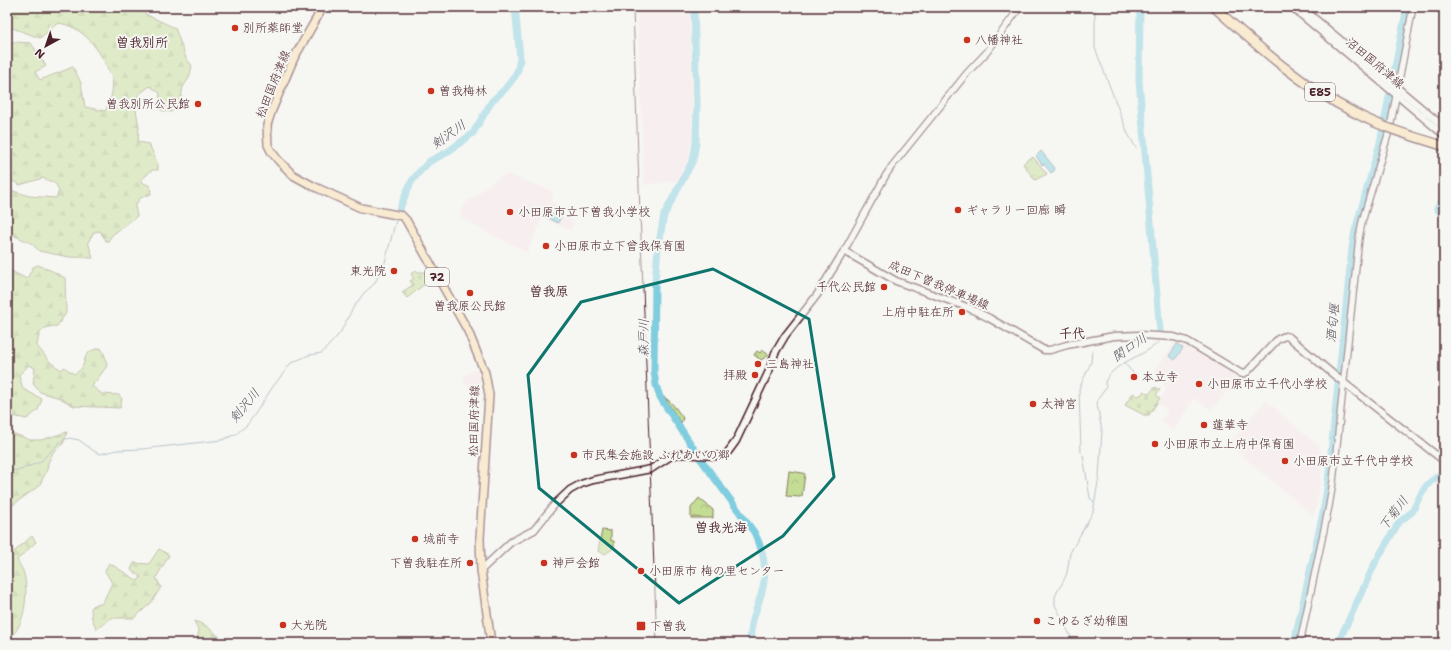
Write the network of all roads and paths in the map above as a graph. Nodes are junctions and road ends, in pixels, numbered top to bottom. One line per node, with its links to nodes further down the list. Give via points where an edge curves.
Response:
1 (322, 7): 16 (main road, 松田国府津線 / 72, via 294,58 272,110 267,125 268,145 292,175 361,208 402,216 468,331 485,373 489,395)
2 (1020, 7): 13 (street, via 987,52 892,166)
3 (1214, 7): 12 (highway, E85, bridge, via 1280,64 1331,100 1376,123)
4 (1221, 7): 11 (highway, E85, via 1283,60 1334,95 1377,118)
5 (1292, 7): 8 (main road, 沼田国府津線, via 1388,88)
6 (1301, 7): 8 (main road, 沼田国府津線, via 1384,77)
7 (1413, 7): 8 (street)
8 (1396, 91): 9 (main road, 沼田国府津線); 10 (main road, 沼田国府津線); 14 (street, via 1390,128 1359,238)
9 (1444, 127)
10 (1444, 135)
11 (1444, 141)
12 (1444, 146)
13 (844, 251): 14 (main road, 成田下曽我停車場線, via 896,281 973,310 1044,350 1114,336 1174,337 1188,341 1242,374 1285,336); 16 (main road, via 817,295 785,336 733,448 724,455 679,454 671,456 651,469 593,480 575,487 555,504 534,530 511,542)
14 (1343, 383): 15 (main road); 18 (street, via 1333,482)
15 (1444, 461)
16 (480, 570): 17 (main road, 松田国府津線 / 72)
17 (491, 643)
18 (1300, 643)

